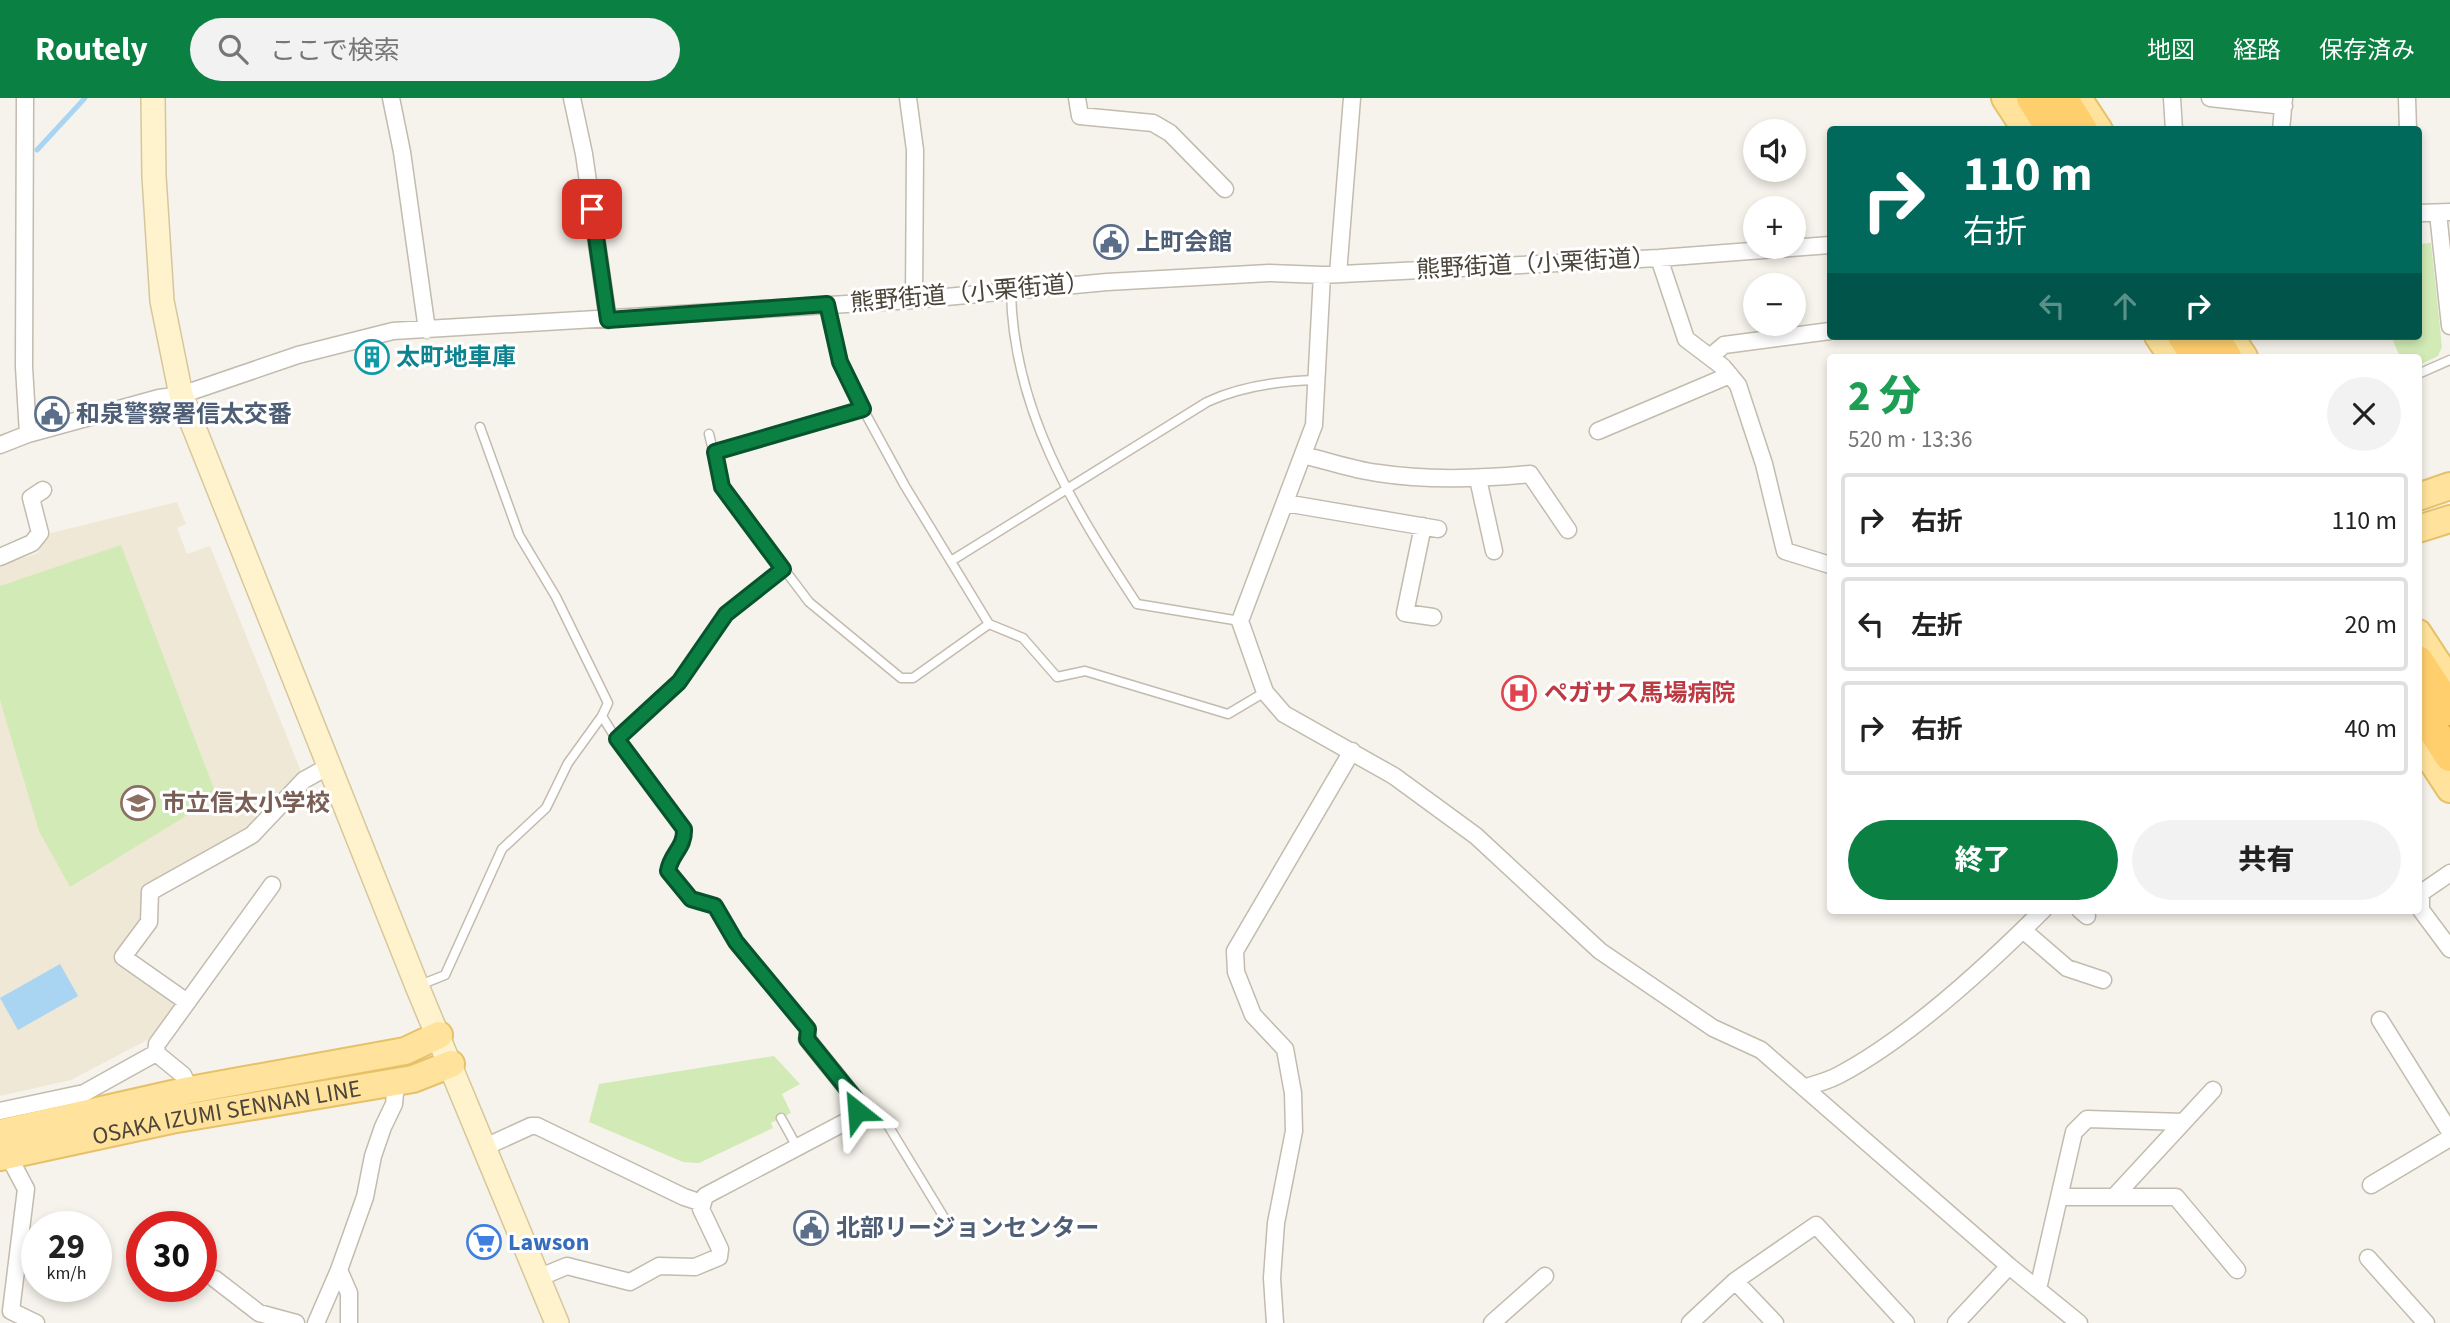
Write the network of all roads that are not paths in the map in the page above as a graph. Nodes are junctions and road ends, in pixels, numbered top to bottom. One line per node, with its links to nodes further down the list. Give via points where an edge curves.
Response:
1 (25, 98): 45 (street)
2 (153, 98): 41 (street, via 162,300)
3 (391, 98): 34 (street)
4 (572, 98): 32 (street)
5 (908, 98): 30 (street, via 915,150)
6 (1077, 98): 23 (street, via 1080,116 1153,123 1170,133)
7 (1352, 98): 28 (street)
8 (2006, 98): 16 (main road)
9 (2032, 98): 17 (highway)
10 (2062, 98): 18 (highway)
11 (2078, 98): 19 (main road)
12 (2172, 98): 20 (street)
13 (2210, 98): 15 (street)
14 (2407, 98): 22 (street)
15 (2284, 102): 21 (street)
16 (2024, 126)
17 (2050, 126)
18 (2080, 126)
19 (2096, 126)
20 (2174, 126)
21 (2281, 126)
22 (2408, 126)
23 (1225, 190)
24 (2422, 213): 25 (street)
25 (2444, 213): 33 (street)
26 (1827, 245): 27 (street, 熊野街道（小栗街道）)
27 (1659, 258): 28 (street, 熊野街道（小栗街道）); 36 (street, via 1686,339)
28 (1330, 275): 29 (street, 熊野街道（小栗街道）, via 1269,273); 40 (street)
29 (1011, 291): 30 (street, 熊野街道（小栗街道）); 52 (lane, via 1022,382 1040,433)
30 (914, 300): 31 (street, 熊野街道（小栗街道）)
31 (827, 304): 32 (street, 熊野街道（小栗街道）); 42 (lane, via 840,362)
32 (608, 320): 34 (street, 熊野街道（小栗街道）)
33 (2450, 326)
34 (427, 330): 41 (street, 熊野街道（小栗街道）, via 393,331 298,355)
35 (1827, 331): 36 (street, via 1724,345)
36 (1710, 357): 39 (street)
37 (2450, 360): 38 (lane)
38 (2422, 372)
39 (1730, 375): 44 (street); 62 (street, via 1738,385 1764,464 1785,551)
40 (1316, 380): 49 (street, via 1314,425); 52 (lane, via 1230,391)
41 (181, 395): 45 (street, 熊野街道（小栗街道）); 78 (street)
42 (863, 409): 48 (lane); 61 (lane)
43 (480, 427): 73 (lane, via 519,535 556,597 608,703)
44 (1598, 431)
45 (28, 434): 47 (street, 熊野街道（小栗街道）)
46 (709, 434): 48 (lane)
47 (0, 445)
48 (715, 452): 63 (lane, via 722,487)
49 (1303, 455): 50 (street, via 1375,473); 55 (street)
50 (1478, 479): 58 (street, via 1530,474); 59 (street)
51 (2450, 486): 54 (main road)
52 (1068, 489): 61 (lane); 65 (lane, via 1137,604)
53 (43, 491): 60 (street, via 31,498 40,533 32,543)
54 (2422, 496)
55 (1285, 503): 64 (street, via 1431,527 1405,612); 65 (street)
56 (2450, 519): 57 (main road)
57 (2422, 528)
58 (1568, 530)
59 (1494, 551)
60 (0, 557)
61 (951, 561): 66 (lane)
62 (1827, 564)
63 (783, 569): 66 (lane, via 809,602 901,678 913,678); 74 (lane, via 726,614 679,682)
64 (1433, 617)
65 (1240, 621): 70 (street)
66 (989, 624): 70 (lane, via 1023,638 1057,677 1085,671 1228,714)
67 (2422, 638): 69 (main road)
68 (2422, 667): 71 (highway)
69 (2450, 682)
70 (1265, 692): 76 (street, via 1284,714)
71 (2450, 710)
72 (2422, 712): 77 (highway)
73 (602, 716): 74 (lane); 88 (lane, via 568,763 546,808 502,849 445,975)
74 (617, 739): 92 (lane, via 684,829 684,841 668,871 691,899 715,906 736,942 808,1029)
75 (2422, 746): 79 (main road)
76 (1352, 751): 96 (street, via 1476,836 1600,951 1713,1028 1761,1050); 127 (street, via 1235,951 1236,972 1254,1015 1285,1049 1293,1093 1294,1130 1276,1223)
77 (2450, 756)
78 (329, 766): 88 (street); 89 (street, via 304,780 252,835 150,892 149,922 123,957)
79 (2450, 789)
80 (2450, 873): 82 (street)
81 (272, 884): 89 (street)
82 (2422, 892)
83 (2422, 911): 86 (street)
84 (2039, 914): 85 (street)
85 (2023, 930): 87 (street, via 2067,968); 96 (street, via 1899,1037 1838,1076)
86 (2450, 949)
87 (2103, 981)
88 (417, 986): 91 (street)
89 (187, 1002): 93 (street, via 157,1044)
90 (2380, 1020): 103 (street)
91 (439, 1035): 94 (street); 97 (main road, OSAKA IZUMI SENNAN LINE, via 405,1051)
92 (807, 1039): 100 (street, via 857,1101)
93 (156, 1053): 97 (street, via 183,1075); 99 (street, via 84,1093)
94 (451, 1064): 95 (main road, OSAKA IZUMI SENNAN LINE); 105 (street)
95 (396, 1082): 107 (main road, OSAKA IZUMI SENNAN LINE); 115 (street, via 394,1104 373,1156 365,1197)
96 (1804, 1088): 114 (street)
97 (190, 1090): 107 (main road, OSAKA IZUMI SENNAN LINE)
98 (2213, 1090): 102 (street)
99 (0, 1111)
100 (857, 1111): 106 (street, via 849,1120); 112 (lane, via 873,1112 886,1122)
101 (781, 1118): 106 (lane)
102 (2183, 1122): 109 (street, via 2087,1119 2074,1132); 110 (street)
103 (2450, 1132)
104 (2450, 1138): 108 (street)
105 (485, 1147): 111 (street, via 537,1126); 118 (street)
106 (797, 1147): 111 (street, via 710,1192)
107 (3, 1148): 122 (street, via 26,1189 11,1311)
108 (2371, 1185)
109 (2059, 1197): 110 (street); 121 (street)
110 (2114, 1197): 116 (street, via 2176,1197)
111 (702, 1203): 118 (street, via 719,1257 695,1267 659,1266 630,1282 567,1266)
112 (945, 1219)
113 (2368, 1258): 134 (street)
114 (2009, 1266): 121 (street); 132 (street)
115 (339, 1270): 124 (street); 125 (street, via 349,1293)
116 (2236, 1270)
117 (1545, 1276): 128 (street)
118 (538, 1278): 126 (street)
119 (217, 1281): 123 (street, via 259,1313)
120 (1735, 1281): 129 (street); 130 (street); 131 (street, via 1816,1225)
121 (2038, 1289): 133 (street)
122 (36, 1323)
123 (296, 1323)
124 (316, 1323)
125 (349, 1323)
126 (556, 1323)
127 (1275, 1323)
128 (1492, 1323)
129 (1690, 1323)
130 (1775, 1323)
131 (1906, 1323)
132 (1956, 1323)
133 (2079, 1323)
134 (2426, 1323)

